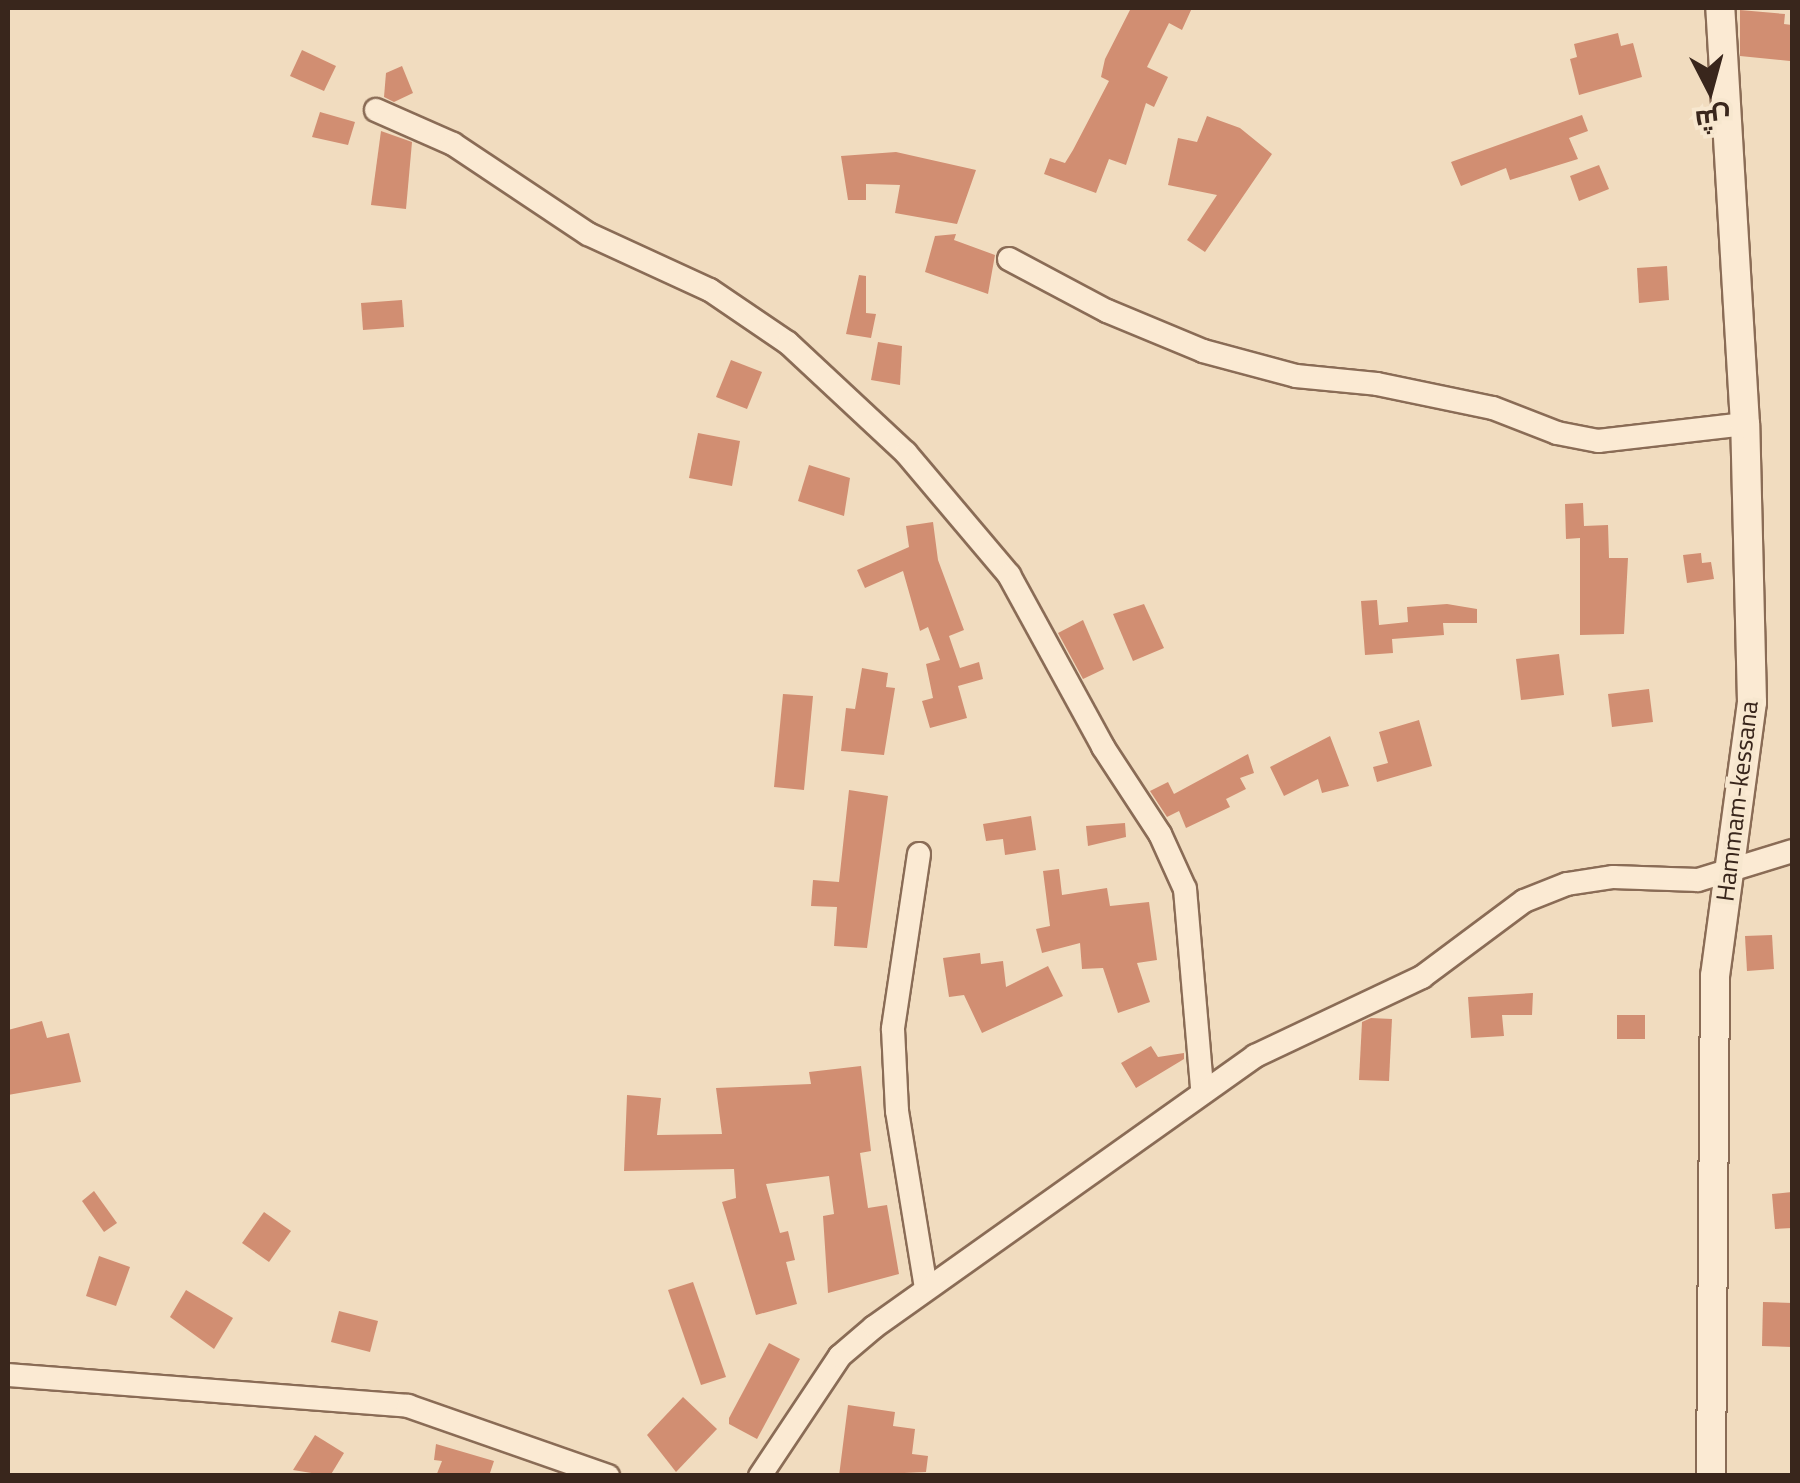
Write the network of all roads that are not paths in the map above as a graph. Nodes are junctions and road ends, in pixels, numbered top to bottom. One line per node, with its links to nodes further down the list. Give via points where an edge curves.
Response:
1 (1720, 8): 4 (street, Hammam-kessana)
2 (376, 110): 8 (street, via 454,144 588,234 710,290 788,343 906,453 1009,575 1103,747 1160,834 1185,889)
3 (1009, 259): 4 (street, via 1187,344 1296,376 1454,400 1598,440)
4 (1745, 424): 7 (street, Hammam-kessana, via 1752,702)
5 (1792, 851): 7 (street)
6 (919, 854): 9 (street, via 893,1029 897,1110)
7 (1727, 875): 8 (street, via 1612,877 1524,901 1422,977 1255,1056); 13 (street, Hammam-kessana, via 1715,976)
8 (1202, 1089): 9 (street)
9 (926, 1289): 12 (street, via 840,1356)
10 (8, 1375): 11 (street, via 408,1406)
11 (608, 1476)
12 (760, 1476)
13 (1711, 1476)

